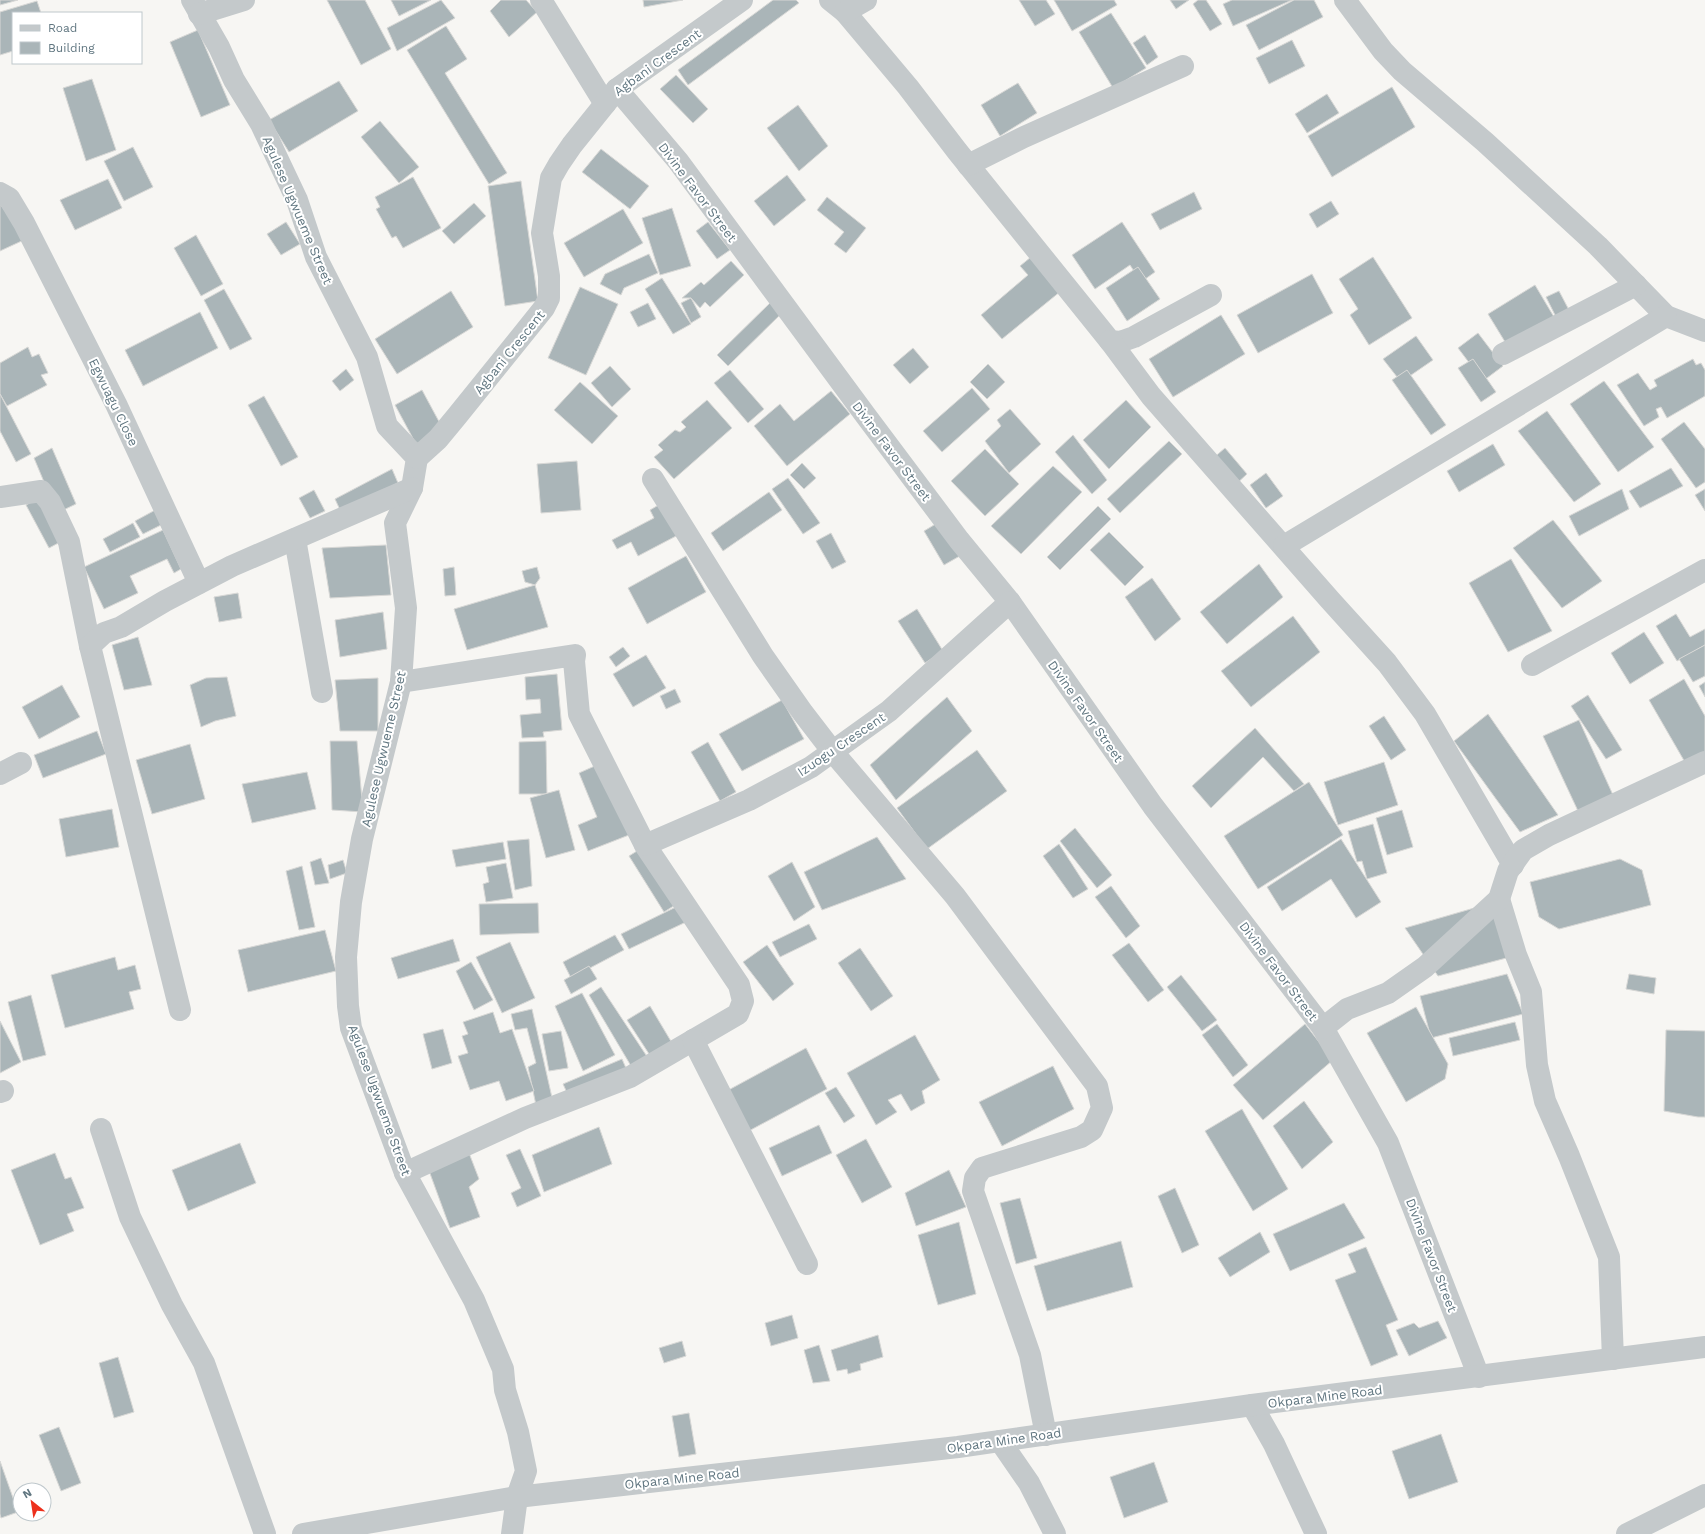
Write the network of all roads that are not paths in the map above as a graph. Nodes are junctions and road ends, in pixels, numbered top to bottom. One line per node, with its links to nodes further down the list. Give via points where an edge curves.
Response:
1 (244, 0): 7 (street)
2 (541, 0): 9 (street, Divine Favor Street)
3 (742, 0): 9 (street, Agbani Crescent)
4 (866, 0): 6 (street)
5 (1345, 0): 12 (street, via 1383,51 1402,71 1485,142 1598,246)
6 (837, 6): 10 (street, via 908,87)
7 (196, 7): 18 (street, Agulese Ugwueme Street, via 234,80 261,124 297,200 316,257 366,357 387,426)
8 (1183, 66): 10 (street, via 1024,137)
9 (611, 96): 18 (street, Agbani Crescent, via 572,145 551,178 542,232 549,276 549,298 544,308 457,416); 26 (street, Divine Favor Street, via 678,162 959,540)
10 (968, 165): 16 (street)
11 (0, 193): 25 (street, Egwuagu Close, via 9,198 24,223 116,404)
12 (1636, 286): 14 (street); 17 (street)
13 (1211, 295): 16 (street, via 1134,337 1120,342)
14 (1666, 316): 15 (street); 23 (street)
15 (1705, 331)
16 (1110, 341): 23 (street, via 1151,396)
17 (1503, 354)
18 (416, 458): 20 (street, Agulese Ugwueme Street)
19 (653, 479): 31 (street, via 763,656)
20 (412, 488): 22 (street); 29 (street, Agulese Ugwueme Street, via 396,523 406,608)
21 (0, 497): 27 (street, via 41,491 50,502 69,542)
22 (295, 538): 25 (street); 30 (street)
23 (1284, 546): 36 (street, via 1387,663 1425,714)
24 (1705, 570): 28 (street)
25 (199, 583): 27 (street, via 136,616 121,627 104,633)
26 (1010, 602): 31 (street, Izuogu Crescent, via 889,711); 39 (street, Divine Favor Street, via 1153,806)
27 (90, 646): 38 (street)
28 (1532, 665)
29 (401, 682): 35 (street, via 574,655 579,714); 42 (street, Agulese Ugwueme Street, via 362,839 351,902 346,957 351,1028)
30 (322, 692)
31 (833, 752): 35 (street, Izuogu Crescent, via 811,767 749,800); 48 (street, via 955,896 1097,1086 1102,1108 1092,1130 1081,1137 982,1168 975,1178 973,1191 1030,1355)
32 (1705, 762): 36 (street, via 1549,835 1524,850)
33 (21, 763): 34 (street)
34 (0, 774)
35 (645, 845): 40 (street, via 739,985 743,1001 738,1014)
36 (1512, 865): 37 (street)
37 (1499, 899): 39 (street, via 1425,967 1388,993 1346,1009); 45 (street, via 1516,955 1531,992 1537,1065 1545,1101 1609,1257)
38 (180, 1010)
39 (1323, 1028): 46 (street, Divine Favor Street, via 1388,1143)
40 (693, 1040): 42 (street, via 630,1077 525,1118); 43 (street)
41 (101, 1128): 52 (street, via 130,1217 172,1305 204,1363)
42 (405, 1173): 51 (street, Agulese Ugwueme Street, via 474,1300 503,1368 505,1390 518,1432 526,1471)
43 (806, 1264)
44 (1705, 1347): 45 (street, Okpara Mine Road)
45 (1613, 1359): 46 (street, Okpara Mine Road)
46 (1479, 1377): 47 (street, Okpara Mine Road)
47 (1252, 1405): 48 (street, Okpara Mine Road); 56 (street, via 1274,1444)
48 (1046, 1435): 49 (street, Okpara Mine Road)
49 (1000, 1441): 51 (street, Okpara Mine Road); 55 (street, via 1029,1483)
50 (1705, 1495): 57 (street)
51 (518, 1497): 53 (street, Okpara Mine Road); 54 (street, Agulese Ugwueme Street)
52 (265, 1534)
53 (303, 1534)
54 (512, 1534)
55 (1056, 1534)
56 (1316, 1534)
57 (1627, 1534)

